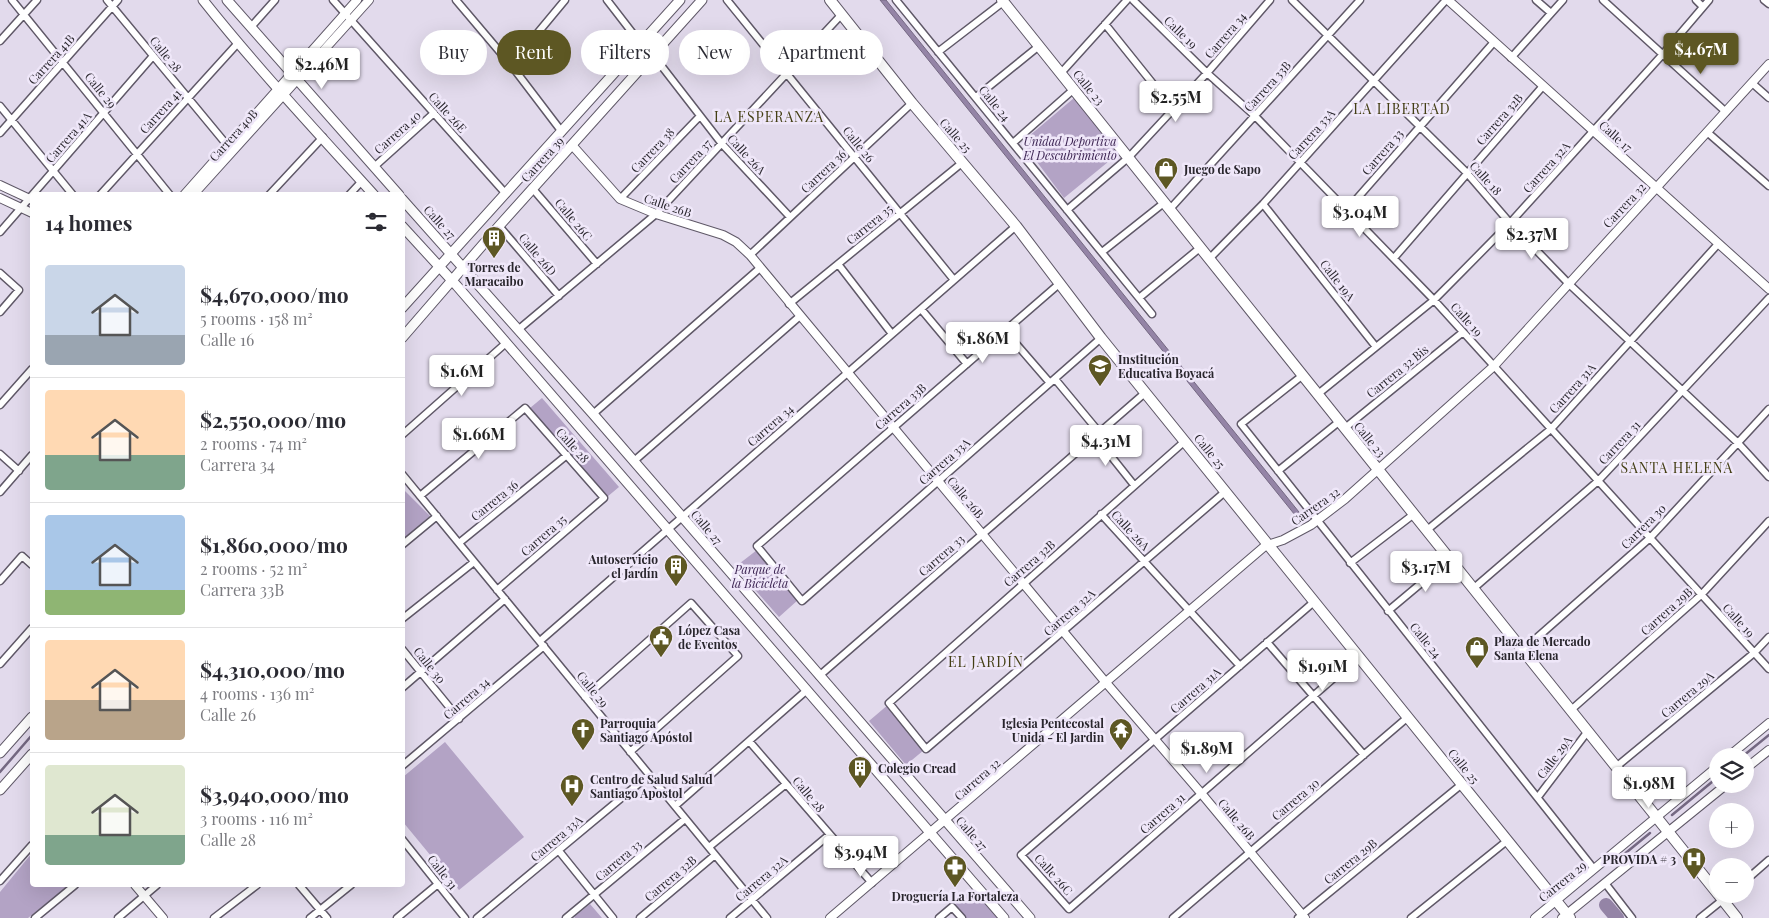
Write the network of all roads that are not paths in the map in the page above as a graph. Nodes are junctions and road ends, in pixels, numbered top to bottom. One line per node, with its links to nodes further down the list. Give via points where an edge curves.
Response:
1 (12, 0): 35 (street, Calle 29)
2 (37, 0): 35 (street)
3 (107, 0): 33 (street, Calle 28)
4 (118, 0): 33 (street, Carrera 41B)
5 (203, 0): 51 (main road)
6 (228, 0): 41 (main road)
7 (275, 0): 41 (street)
8 (333, 0): 36 (street, Calle 26E)
9 (357, 0): 36 (street, Carrera 40B)
10 (369, 0): 39 (street, Carrera 40B)
11 (456, 0): 53 (street)
12 (566, 0): 42 (street)
13 (607, 0): 43 (street)
14 (680, 0): 44 (main road, Carrera 39)
15 (702, 0): 47 (main road, Carrera 39)
16 (727, 0): 48 (street, Calle 26)
17 (830, 0): 37 (main road, Calle 25)
18 (896, 0): 54 (street, Calle 24)
19 (1127, 0): 40 (street)
20 (1133, 0): 61 (street, Calle 19)
21 (1270, 0): 61 (street, Carrera 34)
22 (1292, 0): 46 (street, Calle 18)
23 (1360, 0): 46 (street, Carrera 33B)
24 (1447, 0): 50 (street, Calle 17); 69 (street, Carrera 33A)
25 (1536, 0): 38 (street)
26 (1563, 0): 38 (street)
27 (1603, 0): 55 (street)
28 (1696, 0): 34 (street)
29 (1709, 0): 34 (street, Carrera 32A)
30 (1764, 0): 32 (street)
31 (1002, 1): 52 (main road, Calle 23); 54 (street)
32 (1769, 4)
33 (113, 6): 56 (street, Calle 28); 58 (street, Carrera 41B)
34 (1703, 7): 55 (street, Carrera 32A)
35 (24, 14): 49 (street); 58 (street, Calle 29)
36 (345, 14): 39 (street, Calle 26E); 68 (street, Carrera 40B)
37 (842, 14): 45 (street, Carrera 37); 77 (main road, Calle 25)
38 (1551, 14): 57 (street)
39 (351, 21): 68 (street, Carrera 40B); 82 (street, Calle 26E)
40 (1105, 24): 60 (street); 79 (street)
41 (251, 27): 68 (main road)
42 (540, 30)
43 (630, 30)
44 (653, 30)
45 (827, 30)
46 (1328, 34): 69 (street, Calle 18); 84 (street, Carrera 33B)
47 (669, 37)
48 (760, 40)
49 (0, 42)
50 (1494, 42): 57 (street, Calle 17); 86 (street, Carrera 33)
51 (238, 43): 73 (main road); 75 (street, Carrera 41)
52 (1039, 46): 60 (main road, Calle 23); 74 (street)
53 (497, 49)
54 (938, 52): 74 (street, Calle 24)
55 (1662, 54): 81 (street); 87 (street, Carrera 32A)
56 (154, 56): 75 (street, Calle 28); 80 (street, Carrera 41A)
57 (1511, 58): 71 (street, Calle 17)
58 (63, 62): 80 (street, Calle 29); 85 (street, Carrera 41B)
59 (1769, 64): 70 (street, Carrera 32)
60 (1061, 73): 72 (main road, Calle 23)
61 (1207, 73): 79 (street, Carrera 34); 84 (street, Calle 19)
62 (518, 75): 88 (street)
63 (613, 75): 88 (main road, Carrera 39)
64 (635, 75): 94 (main road, Carrera 39)
65 (668, 75): 83 (street, Calle 26A)
66 (785, 75): 93 (street, Carrera 37)
67 (789, 75): 97 (street, Calle 26)
68 (295, 77): 73 (street, Carrera 40B); 101 (main road)
69 (1374, 81): 86 (street, Calle 18); 100 (street, Carrera 33A)
70 (1752, 83): 76 (street); 81 (street, Carrera 32)
71 (1543, 86): 87 (street, Calle 17); 103 (street, Carrera 32B)
72 (1074, 89): 92 (street); 98 (main road, Calle 23)
73 (281, 92): 91 (main road); 95 (street, Carrera 40B); 114 (street, Carrera 40B)
74 (976, 97): 92 (street, Calle 24)
75 (188, 98): 95 (street, Calle 28); 96 (street, Carrera 41)
76 (1769, 98)
77 (912, 104): 97 (street, Carrera 36); 99 (main road, Calle 25)
78 (0, 106): 85 (street)
79 (1174, 110): 98 (street, Carrera 34)
80 (105, 112): 96 (street, Calle 29); 102 (street, Carrera 41A)
81 (1726, 112): 89 (street, Carrera 32)
82 (434, 113): 101 (street, Carrera 40); 119 (street, Calle 26E)
83 (700, 116): 93 (street, Calle 26A); 123 (street, Carrera 38)
84 (1255, 116): 100 (street, Calle 19); 126 (street, Carrera 33B)
85 (12, 120): 90 (street, Carrera 41B); 102 (street)
86 (1420, 126): 103 (street, Calle 18); 129 (street, Carrera 33)
87 (1593, 131): 107 (street, Calle 17); 134 (street, Carrera 32A)
88 (562, 132): 119 (main road, Carrera 39)
89 (1708, 132): 106 (street); 107 (street, Carrera 32)
90 (0, 133)
91 (323, 137): 104 (main road); 115 (street)
92 (1013, 143): 128 (street, Calle 24)
93 (722, 144): 132 (street, Carrera 37); 133 (street, Calle 26A)
94 (572, 145): 108 (main road, Carrera 39); 123 (street, Calle 26B)
95 (227, 146): 113 (street, Carrera 40B)
96 (138, 153): 111 (street, Carrera 41); 112 (street, Calle 29)
97 (855, 157): 131 (street, Calle 26); 133 (street, Carrera 36)
98 (1129, 157): 126 (main road, Calle 23); 128 (street, Carrera 34)
99 (963, 162): 131 (street, Carrera 35); 136 (main road, Calle 25)
100 (1300, 162): 125 (street, Carrera 33A); 129 (street, Calle 19)
101 (374, 167): 118 (main road)
102 (54, 170): 109 (street, Carrera 41A); 110 (street)
103 (1468, 173): 134 (street, Calle 18); 145 (street, Carrera 32B)
104 (362, 181): 116 (street); 117 (main road)
105 (0, 185): 121 (street)
106 (1769, 186)
107 (1656, 188): 139 (street, Calle 17); 154 (street, Carrera 32)
108 (533, 189): 135 (main road, Carrera 39); 146 (street, Calle 26C)
109 (37, 192)
110 (71, 192)
111 (103, 192)
112 (168, 192)
113 (187, 192)
114 (196, 192)
115 (272, 192)
116 (352, 192)
117 (371, 192)
118 (396, 192)
119 (506, 194): 142 (main road, Carrera 39)
120 (0, 198): 127 (street)
121 (30, 199)
122 (30, 200): 127 (street, Carrera 41A)
123 (620, 200): 132 (street, Calle 26B)
124 (405, 202): 142 (main road, Calle 27)
125 (1263, 204): 144 (street, Carrera 33A); 175 (street, Calle 19A)
126 (1167, 205): 140 (main road, Calle 23); 141 (street, Carrera 33B)
127 (22, 208): 130 (street); 138 (street, Carrera 41A)
128 (1067, 210): 141 (street, Calle 24)
129 (1346, 210): 145 (street, Calle 19)
130 (30, 212)
131 (900, 213): 147 (street, Carrera 35); 152 (street, Calle 26)
132 (656, 214): 143 (street, Calle 26B, via 722,235); 146 (street, Carrera 37)
133 (790, 217): 143 (street, Carrera 36)
134 (1510, 223): 154 (street, Calle 18); 160 (street, Carrera 32A)
135 (499, 226): 149 (main road, Carrera 39); 157 (street, Calle 26D)
136 (1016, 226): 152 (street, Carrera 34); 155 (main road, Calle 25)
137 (405, 229): 148 (main road)
138 (0, 232)
139 (1718, 244): 156 (street, Calle 17); 173 (street, Carrera 31A)
140 (1201, 247): 144 (main road, Calle 23); 158 (street)
141 (1102, 252): 158 (street, Calle 24)
142 (452, 253): 148 (main road, Carrera 39); 149 (main road, Calle 27)
143 (750, 254): 150 (street, Calle 26B)
144 (1210, 258): 180 (main road, Calle 23)
145 (1394, 258): 160 (street, Calle 19)
146 (597, 264): 157 (street, Carrera 37)
147 (838, 264): 161 (street, Carrera 35); 170 (street)
148 (440, 267): 153 (main road); 162 (main road, Carrera 39)
149 (465, 267): 153 (main road, Carrera 39); 167 (main road, Calle 27)
150 (760, 268): 161 (street, Calle 26B); 187 (street)
151 (0, 273): 164 (street, via 19,290)
152 (954, 280): 163 (street, Carrera 34)
153 (453, 281): 171 (main road, Carrera 39); 174 (main road)
154 (1568, 283): 173 (street, Calle 18); 177 (street, Carrera 32)
155 (1059, 284): 168 (street, Carrera 33B); 172 (main road, Calle 25)
156 (1769, 289)
157 (559, 296): 167 (street, Carrera 37)
158 (1139, 298): 165 (street, Calle 24)
159 (1769, 298): 182 (street, Carrera 31)
160 (1434, 300): 169 (street, Calle 19); 175 (street, Carrera 32A)
161 (789, 304): 166 (street, Calle 26B)
162 (405, 305)
163 (921, 309): 170 (street, Carrera 34); 176 (street)
164 (0, 312)
165 (1152, 314)
166 (800, 316): 179 (street, Calle 26B); 198 (street)
167 (519, 329): 187 (main road, Calle 27)
168 (1005, 330): 176 (street, Carrera 33B); 181 (street)
169 (1463, 332): 177 (street, Calle 19); 188 (street, Carrera 32 Bis)
170 (892, 334): 179 (street, Carrera 34)
171 (405, 335)
172 (1101, 338): 181 (street, Carrera 33A); 183 (main road, Calle 25)
173 (1628, 342): 182 (street, Calle 18); 190 (street, Carrera 31A)
174 (506, 343): 191 (street); 217 (main road)
175 (1376, 347): 184 (street, Carrera 32A)
176 (967, 364): 189 (street, Carrera 33B)
177 (1494, 366): 190 (street, Calle 19); 199 (street, Carrera 32)
178 (30, 371): 185 (street)
179 (847, 373): 189 (street, Calle 26B); 214 (street, Carrera 34)
180 (1303, 374): 184 (main road, Calle 23); 201 (street, Calle 24, via 1241,424)
181 (1052, 381): 192 (street); 204 (street, Carrera 33A)
182 (1682, 390): 194 (street, Calle 18); 205 (street, Carrera 31)
183 (1146, 392): 192 (street, Carrera 33); 193 (main road, Calle 25)
184 (1318, 394): 188 (main road, Calle 23)
185 (0, 405)
186 (1769, 408): 194 (street, Carrera 30)
187 (593, 414): 198 (main road, Calle 27)
188 (1343, 425): 199 (main road, Calle 23); 201 (street, Carrera 32 Bis)
189 (893, 427): 204 (street, Calle 26B); 236 (street, Carrera 33B, via 757,546)
190 (1551, 429): 205 (street, Calle 19); 218 (street, Carrera 31A)
191 (405, 432)
192 (1097, 434): 206 (street); 219 (street, Carrera 33)
193 (1185, 441): 206 (street, Carrera 32B); 207 (main road, Calle 25)
194 (1738, 443): 202 (street, Calle 18); 220 (street, Carrera 30)
195 (0, 454): 200 (street)
196 (567, 455): 209 (street, Calle 28, via 524,408); 210 (street, Calle 28); 222 (street, Carrera 36)
197 (30, 457): 200 (street)
198 (634, 461): 214 (main road, Calle 27)
199 (1379, 470): 212 (main road, Calle 23); 216 (street, Carrera 32)
200 (19, 471): 208 (street)
201 (1278, 471): 216 (street, Calle 24)
202 (1769, 476)
203 (405, 478): 209 (street, Calle 29)
204 (938, 481): 219 (street, Calle 26B); 236 (street, Carrera 33A)
205 (1598, 481): 220 (street, Calle 19); 231 (street, Carrera 31)
206 (1134, 485): 211 (street, Carrera 32B)
207 (1226, 491): 223 (main road, Calle 25); 225 (street, Carrera 32A)
208 (0, 492)
209 (420, 496): 213 (street, Calle 29)
210 (604, 498): 232 (street, Carrera 35)
211 (1101, 514): 225 (street, Calle 26A); 230 (street, Carrera 32B)
212 (1414, 514): 218 (main road, Calle 23); 228 (street)
213 (437, 516): 221 (street); 222 (street, Calle 29)
214 (682, 517): 217 (street, Carrera 34); 253 (main road, Calle 27)
215 (1769, 520): 233 (street, Carrera 29B)
216 (1314, 522): 223 (street, Carrera 32); 228 (street, Calle 24)
217 (668, 529): 244 (street, Carrera 34); 256 (main road)
218 (1427, 530): 224 (main road, Calle 23)
219 (982, 534): 230 (street, Calle 26B); 253 (street, Carrera 33)
220 (1650, 538): 233 (street, Calle 19); 245 (street, Carrera 30)
221 (405, 543)
222 (459, 543): 226 (street, Calle 29)
223 (1270, 545): 235 (main road, Calle 25); 237 (street, Carrera 32)
224 (1450, 559): 231 (main road, Calle 23); 238 (street)
225 (1145, 560): 237 (street, Calle 26A); 241 (street, Carrera 32A)
226 (474, 562): 232 (street, Calle 29); 239 (street)
227 (30, 563): 229 (street, via 22,556)
228 (1350, 563): 238 (street, Calle 24)
229 (0, 581)
230 (1023, 583): 241 (street, Calle 26B); 268 (street, Carrera 32B, via 889,703)
231 (1474, 588): 245 (main road, Calle 23)
232 (497, 590): 234 (street, Calle 29)
233 (1701, 595): 247 (street, Calle 19); 259 (street, Carrera 29B)
234 (505, 599): 244 (street, Calle 29); 252 (street)
235 (1315, 600): 243 (street, Carrera 31A); 248 (main road, Calle 25)
236 (802, 601)
237 (1190, 611): 250 (street, Calle 26A); 254 (street, Carrera 32)
238 (1388, 611): 284 (street, Calle 24)
239 (405, 617)
240 (30, 630): 249 (street)
241 (1063, 631): 254 (street, Calle 26B); 268 (street, Carrera 32A)
242 (1769, 637): 247 (street, Carrera 29A)
243 (1267, 642): 250 (street, Carrera 31A); 257 (street)
244 (542, 644): 258 (street, Calle 29); 262 (street, Carrera 34)
245 (1523, 650): 259 (main road, Calle 23)
246 (405, 652): 252 (street, Calle 30)
247 (1754, 653): 251 (street, Calle 19); 276 (street, Carrera 29A)
248 (1359, 656): 257 (street, Carrera 31); 260 (main road, Calle 25)
249 (0, 664)
250 (1240, 666): 265 (street, Carrera 31A)
251 (1769, 669)
252 (422, 672): 255 (street); 262 (street, Calle 30)
253 (819, 676): 288 (main road, Calle 27)
254 (1106, 683): 265 (street, Calle 26B); 288 (street, Carrera 32)
255 (405, 686)
256 (807, 690): 266 (street); 290 (main road)
257 (1313, 696): 272 (street); 283 (street, Carrera 31)
258 (585, 697): 270 (street, Calle 29); 270 (street, via 691,603 738,656)
259 (1571, 710): 264 (main road, Calle 23)
260 (1408, 717): 272 (street, Carrera 30); 280 (main road, Calle 25)
261 (30, 719): 271 (main road)
262 (459, 719): 275 (street, Carrera 34)
263 (1769, 723): 267 (street)
264 (1588, 731): 276 (main road, Calle 23); 284 (street, Calle 29A)
265 (1155, 739): 283 (street, Calle 26B); 299 (street, Carrera 31A)
266 (749, 741): 279 (street, Calle 28); 285 (street)
267 (1739, 748)
268 (926, 750)
269 (1769, 750): 274 (street)
270 (630, 752): 278 (street, Calle 29)
271 (0, 753)
272 (1364, 755): 297 (street, Carrera 30)
273 (30, 760): 281 (main road)
274 (1754, 762)
275 (405, 764)
276 (1616, 767): 286 (main road, Calle 23)
277 (1709, 773): 286 (street, Carrera 29)
278 (650, 775): 285 (street, Calle 29); 296 (street, Carrera 33A)
279 (786, 784): 291 (street, Calle 28); 294 (street, Carrera 32B)
280 (1462, 784): 292 (main road, Calle 25); 322 (street, Carrera 29B)
281 (0, 790)
282 (1716, 793): 289 (street)
283 (1201, 794): 297 (street, Calle 26B); 320 (street, Carrera 31)
284 (1538, 797): 301 (street, Calle 24)
285 (675, 806): 287 (street, Calle 29)
286 (1656, 817): 289 (main road, Calle 23); 301 (street, Carrera 29)
287 (685, 818): 294 (street, Calle 29); 314 (street, Carrera 33)
288 (945, 821): 290 (street, Carrera 32); 342 (main road, Calle 27)
289 (1668, 832): 303 (main road, Calle 23); 306 (street)
290 (932, 833): 305 (street, Carrera 32); 341 (main road)
291 (829, 835): 305 (street, Calle 28); 316 (street, Carrera 32A)
292 (1508, 840): 317 (main road, Calle 25); 344 (street)
293 (405, 843): 307 (street, Calle 31)
294 (708, 847): 298 (street, Calle 29)
295 (30, 848): 304 (street)
296 (559, 850): 314 (street); 332 (street, Carrera 33A)
297 (1250, 852): 322 (street, Calle 26B); 343 (street, Carrera 30)
298 (715, 855): 316 (street, Calle 29); 335 (street, Carrera 32B)
299 (1021, 855): 320 (street, Calle 26C)
300 (1769, 860): 302 (street)
301 (1594, 869): 317 (street, Carrera 29)
302 (1754, 873)
303 (1709, 880)
304 (0, 881)
305 (872, 883): 338 (street, Carrera 32)
306 (1605, 883): 323 (street); 346 (street)
307 (438, 884): 330 (street); 331 (street, Calle 31)
308 (73, 887): 324 (street)
309 (137, 887): 315 (street)
310 (155, 887): 315 (street)
311 (253, 887): 327 (street)
312 (301, 887): 321 (street)
313 (349, 887): 321 (street)
314 (594, 894): 333 (street, Carrera 33); 334 (street)
315 (144, 896): 325 (street); 326 (street)
316 (752, 900): 336 (street, Carrera 32A); 337 (street, Calle 29)
317 (1556, 900): 323 (main road, Calle 25); 345 (street, Carrera 29)
318 (1714, 903): 347 (street)
319 (1727, 903): 348 (main road, Calle 23)
320 (1069, 909)
321 (320, 910): 328 (street); 329 (street)
322 (1302, 917)
323 (1566, 917)
324 (34, 918)
325 (118, 918)
326 (163, 918)
327 (214, 918)
328 (310, 918)
329 (327, 918)
330 (397, 918)
331 (465, 918)
332 (477, 918)
333 (566, 918)
334 (612, 918)
335 (640, 918)
336 (730, 918)
337 (767, 918)
338 (830, 918)
339 (939, 918): 340 (street, via 952,908)
340 (961, 918)
341 (1004, 918)
342 (1030, 918)
343 (1173, 918)
344 (1411, 918)
345 (1535, 918)
346 (1632, 918)
347 (1700, 918)
348 (1737, 918)

